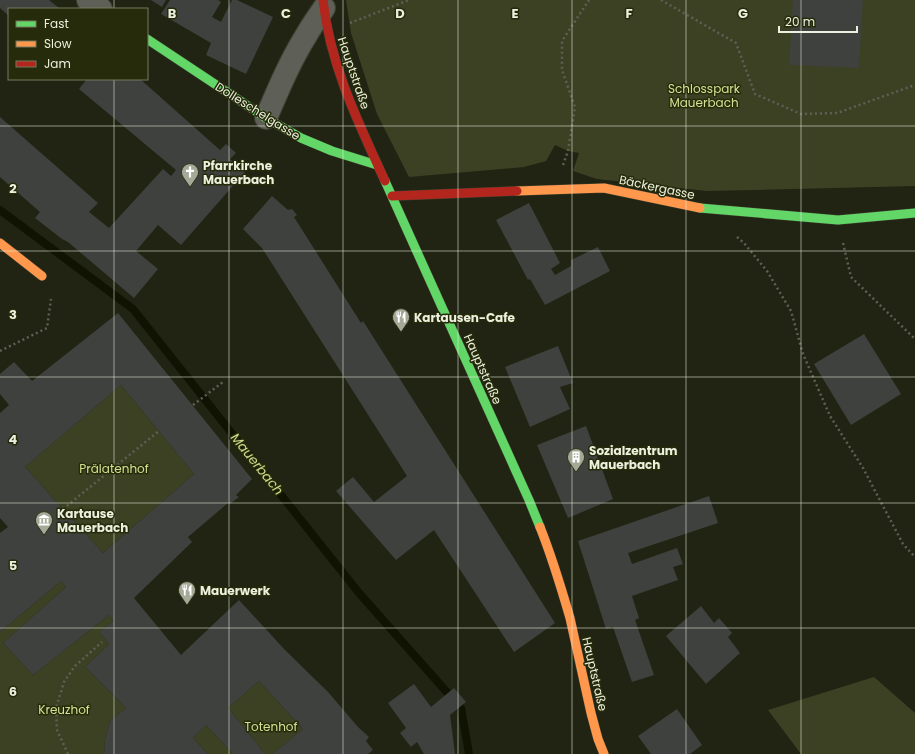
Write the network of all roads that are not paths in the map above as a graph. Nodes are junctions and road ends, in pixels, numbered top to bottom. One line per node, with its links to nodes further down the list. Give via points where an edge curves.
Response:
1 (88, 0): 3 (street)
2 (323, 4): 5 (street, via 282,80); 6 (street, Hauptstraße, via 327,32 340,76)
3 (100, 8)
4 (148, 40): 5 (street, Dolleschelgasse)
5 (266, 118): 6 (street, Dolleschelgasse, via 301,138)
6 (377, 165): 7 (street, Hauptstraße)
7 (392, 196): 8 (street, Bäckergasse, via 604,188 703,209 838,220); 11 (street, Hauptstraße, via 544,536 569,617 588,701)
8 (915, 213)
9 (0, 243): 10 (street)
10 (42, 276)
11 (604, 754)

